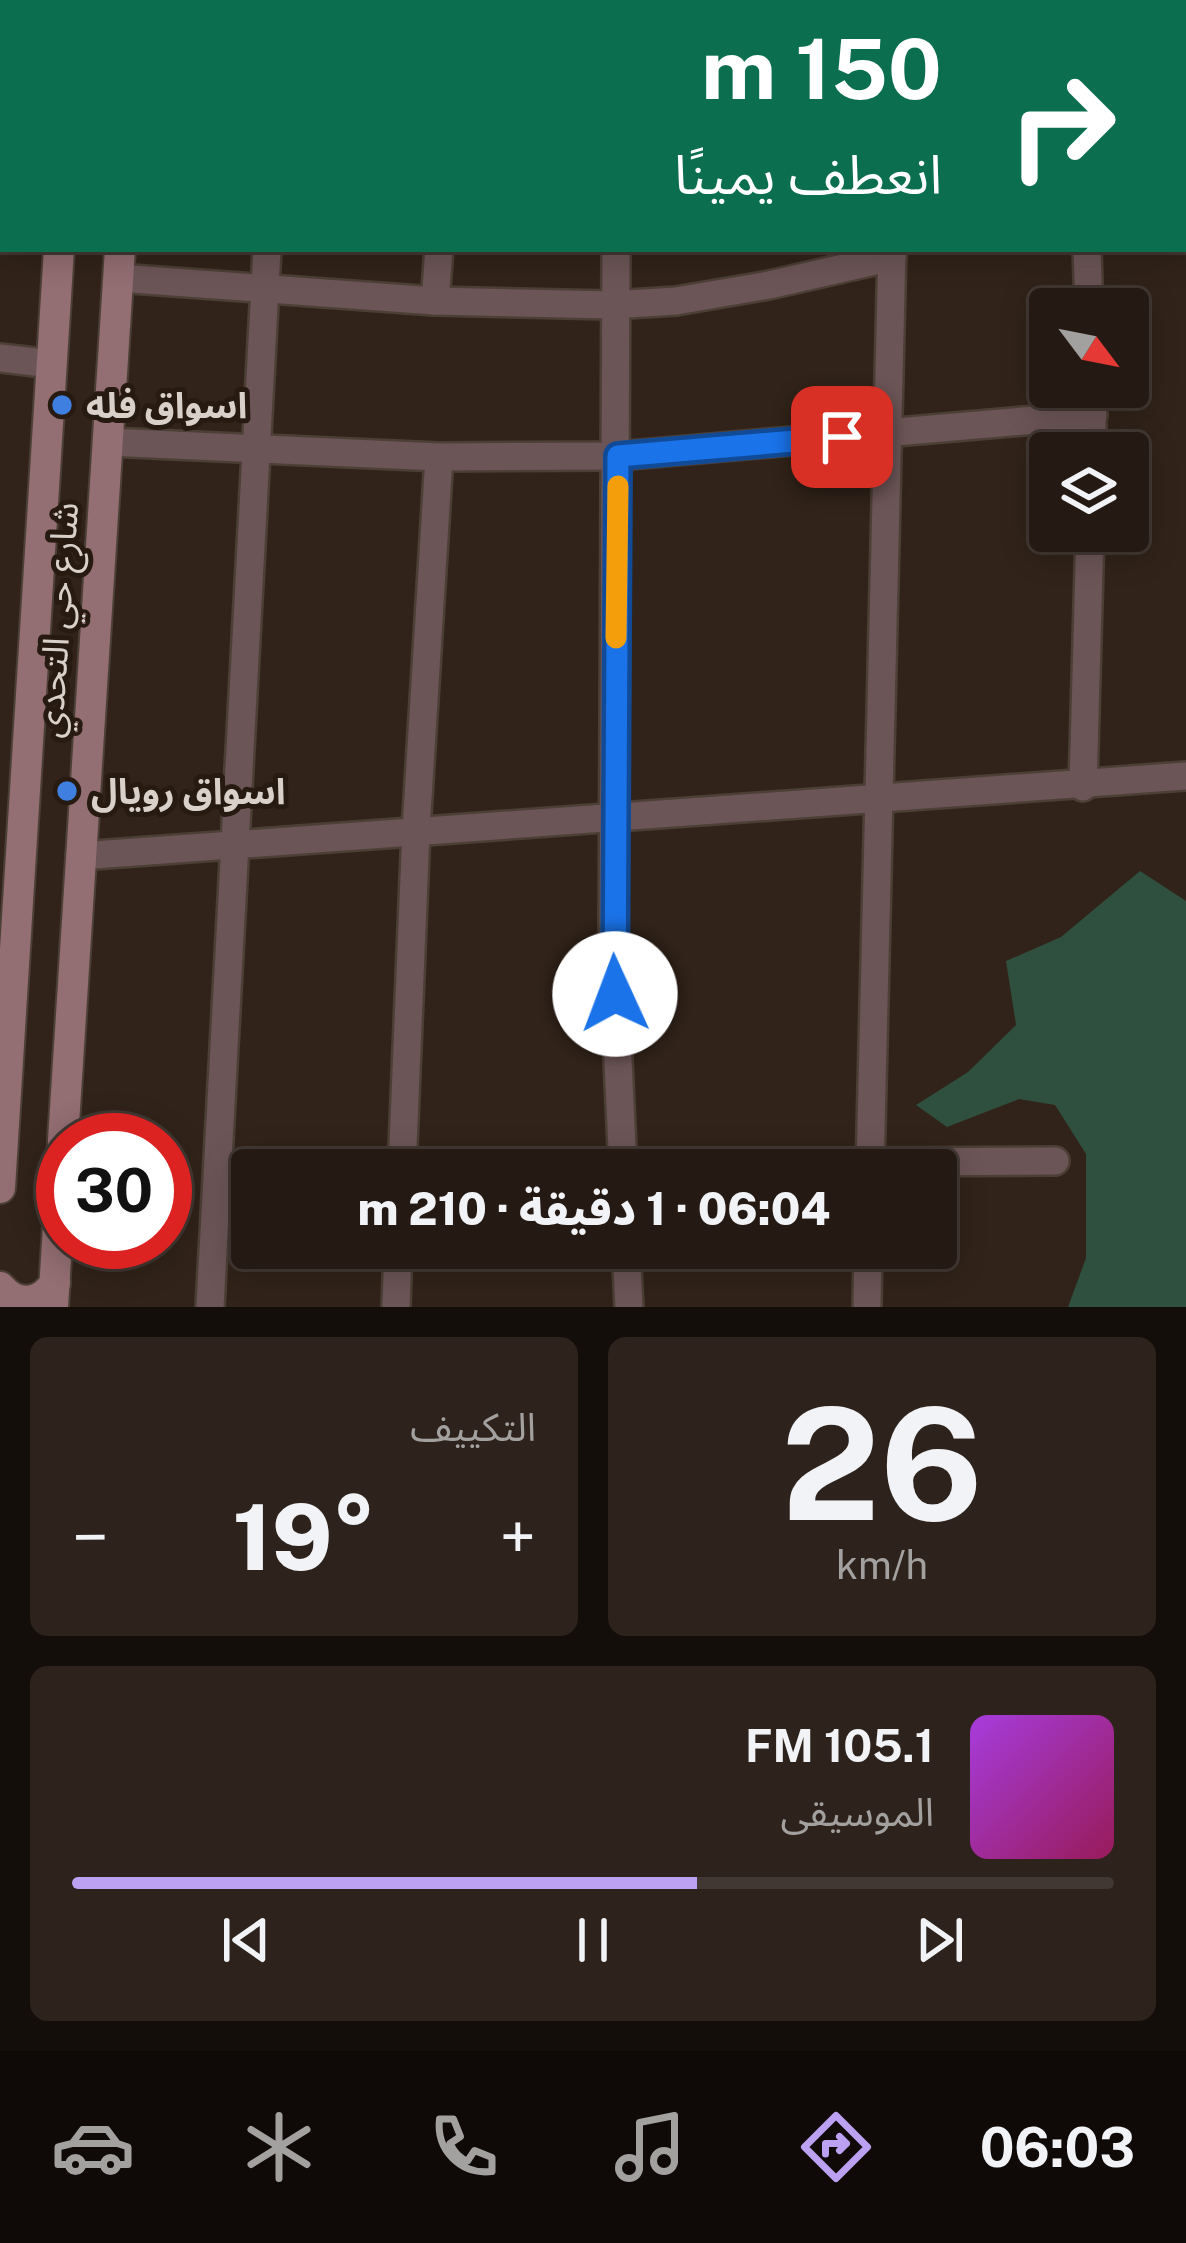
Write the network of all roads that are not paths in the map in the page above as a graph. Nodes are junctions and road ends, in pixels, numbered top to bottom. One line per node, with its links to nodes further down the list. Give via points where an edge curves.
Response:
1 (59, 252): 13 (main road, شارع حي التحدي)
2 (268, 252): 9 (street)
3 (439, 252): 10 (street)
4 (616, 252): 11 (street)
5 (1087, 252): 8 (street)
6 (892, 253): 11 (street, via 746,289); 15 (street)
7 (119, 264): 9 (street); 16 (main road, شارع حي التحدي)
8 (1088, 288)
9 (266, 289): 10 (street); 17 (street)
10 (435, 301): 11 (street)
11 (612, 305): 18 (street)
12 (0, 358): 13 (street)
13 (52, 364): 28 (main road, شارع حي التحدي)
14 (1049, 408): 15 (street)
15 (886, 434): 18 (street); 23 (street)
16 (108, 442): 17 (street); 27 (main road, شارع حي التحدي)
17 (256, 447): 19 (street); 26 (street)
18 (618, 456): 19 (street); 24 (street)
19 (439, 457): 25 (street)
20 (1089, 552): 22 (street)
21 (1186, 776): 22 (street)
22 (1083, 787): 23 (street)
23 (879, 796): 24 (street); 32 (street)
24 (614, 815): 25 (street); 31 (street)
25 (416, 830): 26 (street); 30 (street)
26 (236, 843): 27 (street); 41 (street)
27 (80, 856): 29 (main road, شارع حي التحدي)
28 (5, 1014): 35 (main road, شارع حي التحدي)
29 (65, 1113)
30 (403, 1149)
31 (622, 1149)
32 (870, 1149)
33 (1055, 1161): 34 (street)
34 (957, 1164)
35 (0, 1188)
36 (397, 1269): 42 (street)
37 (627, 1269): 43 (street)
38 (868, 1269): 44 (street)
39 (0, 1287): 40 (main road, via 29,1302)
40 (54, 1295)
41 (210, 1307)
42 (396, 1307)
43 (629, 1307)
44 (867, 1307)

